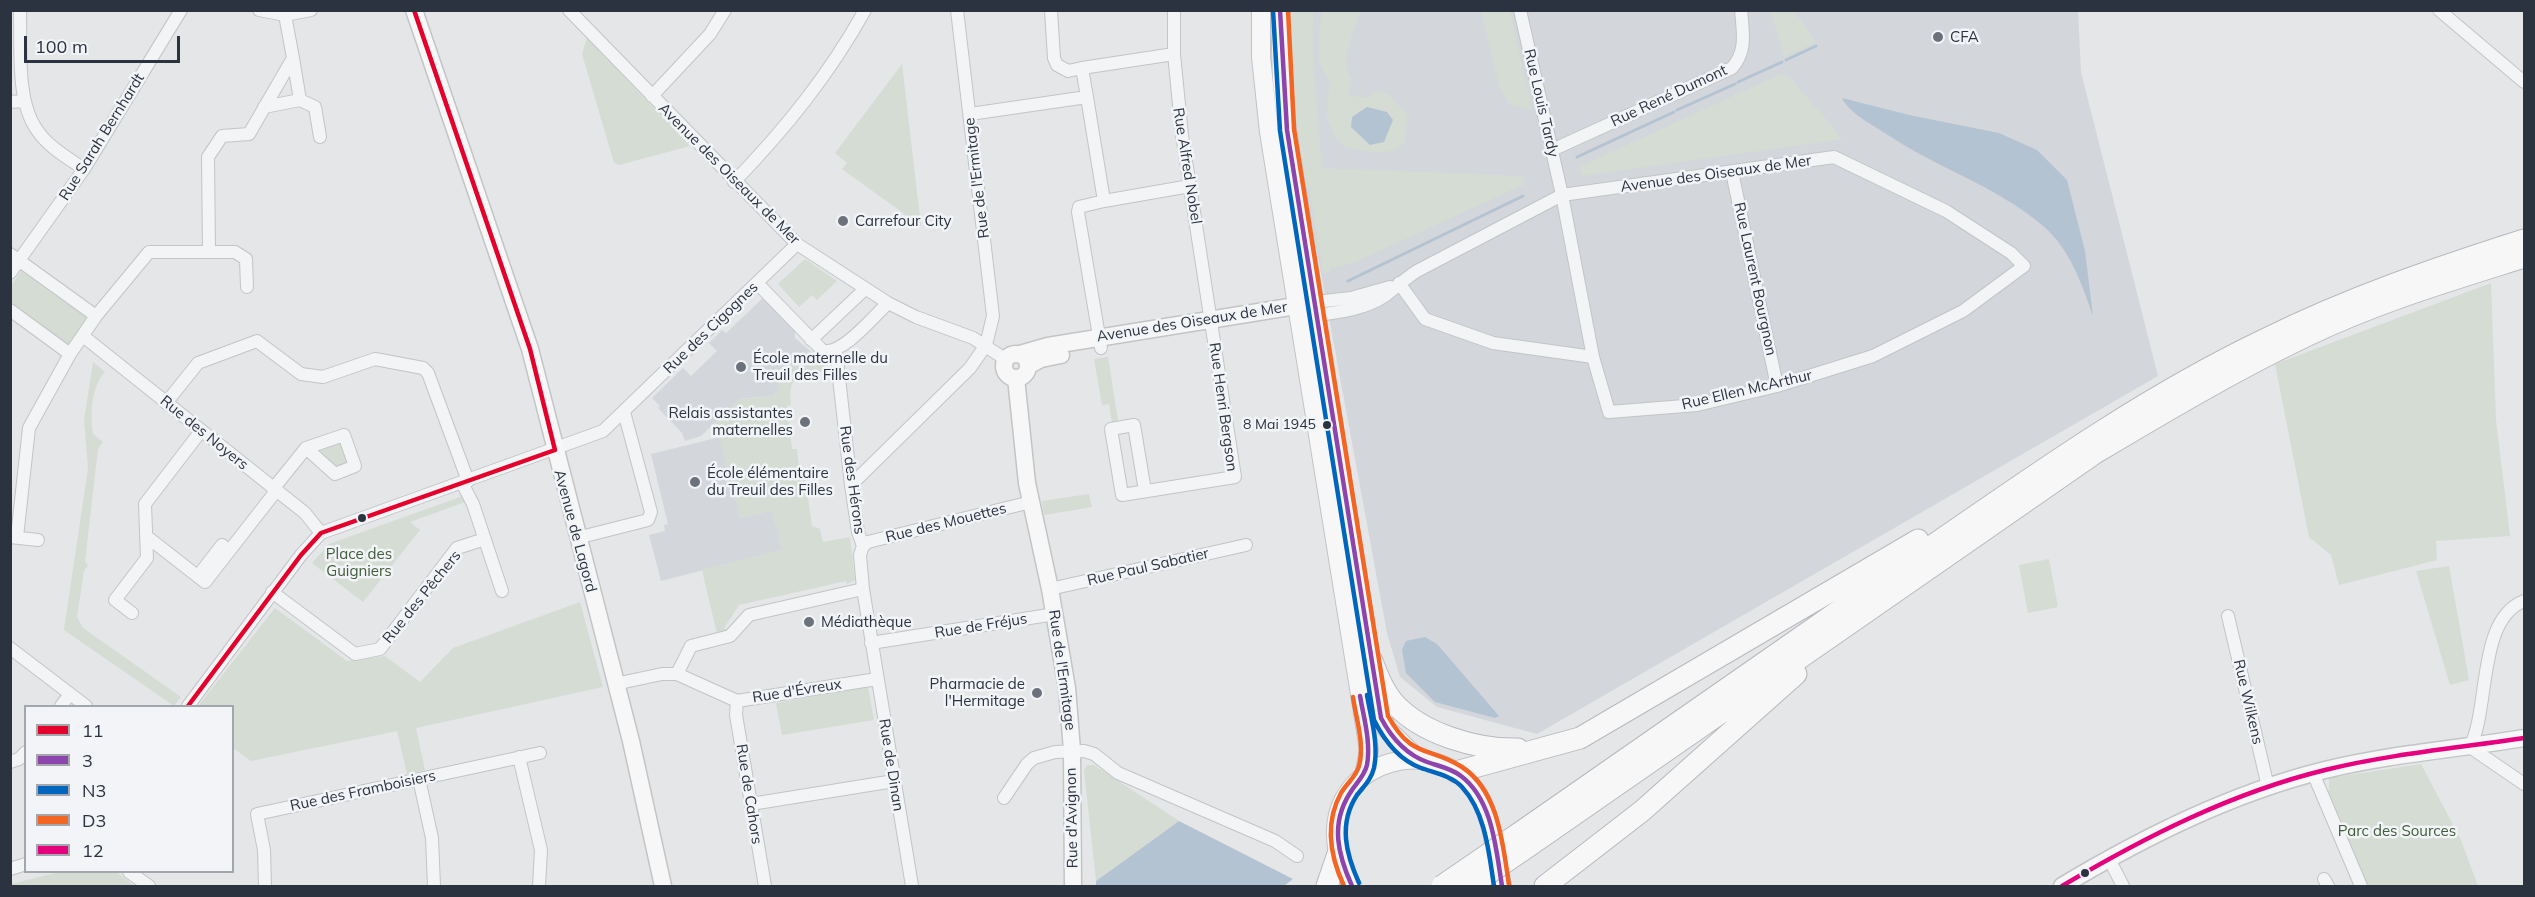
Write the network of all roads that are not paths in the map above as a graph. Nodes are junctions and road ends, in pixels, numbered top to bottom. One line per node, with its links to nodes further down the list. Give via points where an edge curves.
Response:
1 (20, 10): 25 (street)
2 (181, 10): 31 (street, Rue Sarah Bernhardt)
3 (259, 10): 17 (street)
4 (312, 10): 17 (street)
5 (414, 10): 68 (street, Avenue de Lagord, via 530,349)
6 (725, 10): 22 (street, via 710,34)
7 (865, 10): 33 (street, via 828,71 789,123)
8 (957, 10): 28 (street, Rue de l'Ermitage)
9 (1051, 10): 20 (street, via 1057,65 1068,71)
10 (1174, 10): 18 (street, Rue Alfred Nobel)
11 (1261, 10): 50 (main road, via 1265,103)
12 (1280, 10): 50 (main road, via 1284,102)
13 (1520, 10): 30 (street, Rue Louis Tardy)
14 (1742, 10): 30 (street, Rue René Dumont, via 1744,48 1732,69)
15 (2439, 10): 21 (street)
16 (572, 11): 22 (street, Avenue des Oiseaux de Mer)
17 (285, 15): 19 (street)
18 (1174, 54): 20 (street); 34 (street, Rue Alfred Nobel)
19 (293, 58): 24 (street); 27 (street)
20 (1082, 68): 23 (street)
21 (2524, 82)
22 (652, 96): 33 (street, Avenue des Oiseaux de Mer)
23 (1087, 97): 28 (street); 36 (street)
24 (300, 100): 27 (street); 29 (street, via 315,106)
25 (24, 101): 26 (street); 31 (street, via 36,130)
26 (10, 102)
27 (264, 107): 39 (street, via 249,134 222,136 208,158)
28 (970, 114): 56 (street, Rue de l'Ermitage, via 993,316)
29 (320, 137)
30 (1552, 150): 35 (street, Rue Louis Tardy)
31 (84, 169): 40 (street, Rue Sarah Bernhardt)
32 (1732, 172): 35 (street, Avenue des Oiseaux de Mer); 42 (street, Avenue des Oiseaux de Mer, via 1834,158 1845,161 1946,211 2012,253); 63 (street, Rue Laurent Bourgnon)
33 (734, 182): 38 (street, Avenue des Oiseaux de Mer)
34 (1190, 186): 36 (street); 52 (street, Rue Alfred Nobel)
35 (1562, 195): 45 (street, Avenue des Oiseaux de Mer); 60 (street, Rue Louis Tardy)
36 (1104, 201): 55 (street, via 1084,204 1077,212)
37 (2524, 240): 74 (highway, via 2413,276 2264,339 2144,405)
38 (797, 244): 44 (street, Rue des Cigognes); 47 (street, Avenue des Oiseaux de Mer)
39 (208, 252): 46 (street, via 235,252 246,259); 51 (street, via 149,252)
40 (15, 257): 43 (street, Rue Sarah Bernhardt); 51 (street)
41 (2524, 258): 93 (highway, via 2423,289 2307,335 2181,401 2095,453)
42 (2024, 266): 63 (street, Rue Ellen McArthur, via 1963,311 1873,356)
43 (10, 273)
44 (757, 283): 54 (street); 65 (street, Rue des Cigognes)
45 (1399, 283): 50 (street, Avenue des Oiseaux de Mer, via 1371,303); 60 (street, via 1425,319 1493,343)
46 (247, 287)
47 (864, 290): 48 (street, Avenue des Oiseaux de Mer); 54 (street)
48 (888, 303): 56 (street, Avenue des Oiseaux de Mer); 58 (street)
49 (10, 310): 59 (street)
50 (1307, 310): 52 (street, Avenue des Oiseaux de Mer); 96 (main road); 116 (main road, via 1369,750)
51 (96, 316): 53 (street)
52 (1212, 326): 55 (street, Avenue des Oiseaux de Mer); 72 (street, Rue Henri Bergson, via 1235,477)
53 (82, 336): 59 (street); 64 (street, Rue des Noyers)
54 (811, 340): 57 (street)
55 (1100, 343): 61 (street, Avenue des Oiseaux de Mer)
56 (986, 345): 61 (street, Avenue des Oiseaux de Mer); 70 (street, via 970,368)
57 (822, 350): 58 (street); 62 (street)
58 (836, 351): 62 (street, Rue des Hérons)
59 (70, 354): 77 (street, via 29,428)
60 (1593, 357): 63 (street, Rue Ellen McArthur, via 1609,412 1697,405)
61 (1017, 364): 73 (street, Rue de l'Ermitage)
62 (838, 370): 70 (street, Rue des Hérons)
63 (1777, 386)
64 (166, 403): 66 (street, Rue des Noyers); 69 (street, via 198,363 257,341 301,374 312,376 323,377 375,359 423,368)
65 (624, 412): 68 (street, Rue des Cigognes, via 603,431); 78 (street, via 651,512 648,520)
66 (201, 431): 71 (street, Rue des Noyers); 76 (street, via 145,504)
67 (306, 448): 71 (street)
68 (555, 450): 69 (street, Rue des Cigognes); 78 (street, Avenue de Lagord)
69 (465, 482): 75 (street, Rue des Cigognes); 79 (street)
70 (850, 485): 83 (street, Rue des Hérons)
71 (274, 490): 75 (street, Rue des Noyers, via 305,513); 81 (street, via 205,582)
72 (1145, 491): 72 (street, Rue Henri Bergson, via 1134,425 1111,429 1122,495)
73 (1031, 502): 83 (street, Rue des Mouettes); 85 (street, Rue de l'Ermitage)
74 (1976, 515): 107 (highway, via 1942,526 1580,738); 123 (highway)
75 (321, 533): 88 (street)
76 (146, 536): 81 (street); 84 (street)
77 (14, 537): 80 (street)
78 (577, 538): 99 (street, Avenue de Lagord)
79 (485, 539): 87 (street); 88 (street, Rue des Pêchers, via 457,548 380,649 355,654)
80 (38, 540)
81 (157, 544): 84 (street)
82 (1246, 545): 85 (street, Rue Paul Sabatier)
83 (863, 546): 86 (street, Rue des Hérons)
84 (147, 558): 90 (street, via 115,600)
85 (1050, 589): 91 (street, Rue de l'Ermitage)
86 (863, 590): 94 (street, Rue des Hérons); 97 (street, via 749,615 730,636 691,646)
87 (502, 591)
88 (272, 592): 104 (street)
89 (2524, 601): 106 (street, via 2513,605 2498,628 2486,673 2478,733)
90 (132, 613)
91 (1055, 614): 94 (street, Rue de Fréjus); 108 (street, Rue de l'Ermitage)
92 (2228, 616): 120 (street, Rue Wilkens)
93 (1850, 622): 123 (highway); 126 (highway, via 1831,645)
94 (872, 643): 98 (street, Rue de Dinan)
95 (10, 648): 100 (street)
96 (1372, 661): 107 (highway, via 1391,700 1424,725 1498,749); 112 (main road, via 1381,718 1393,737)
97 (677, 674): 99 (street); 101 (street, Rue d'Évreux)
98 (877, 679): 101 (street, Rue d'Évreux); 118 (street, Rue de Dinan)
99 (615, 684): 133 (street, Avenue de Lagord)
100 (70, 694): 102 (street); 103 (street)
101 (737, 701): 122 (street, Rue de Cahors)
102 (62, 705)
103 (85, 705)
104 (189, 705)
105 (2524, 738): 106 (street)
106 (2470, 747): 115 (street); 119 (street)
107 (1545, 748): 114 (highway)
108 (1072, 750): 121 (street, via 1034,758); 125 (street, Rue de l'Ermitage, via 1094,754 1118,773 1275,842); 136 (street, Rue d'Avignon)
109 (540, 753): 111 (street, Rue des Framboisiers)
110 (24, 754): 113 (street)
111 (519, 757): 117 (street, Rue des Framboisiers); 132 (street, via 541,850)
112 (1417, 758): 114 (main road); 116 (main road, via 1390,762)
113 (10, 762)
114 (1456, 772): 141 (main road, via 1479,796)
115 (2313, 773): 120 (street); 146 (street)
116 (1364, 776): 124 (main road, via 1344,802 1337,819)
117 (419, 779): 130 (street, Rue des Framboisiers, via 257,814); 131 (street, via 432,838)
118 (894, 781): 122 (street); 135 (street, Rue de Dinan)
119 (2524, 784)
120 (2268, 787): 127 (street, via 2200,814)
121 (1004, 798)
122 (751, 804): 134 (street, Rue de Cahors)
123 (1519, 843): 139 (highway, bridge); 140 (highway, bridge)
124 (1338, 854): 137 (highway); 138 (main road)
125 (1297, 856)
126 (1582, 859): 142 (highway); 143 (highway)
127 (2109, 859): 144 (street); 145 (street)
128 (130, 873): 129 (street)
129 (147, 886)
130 (265, 886)
131 (434, 886)
132 (539, 886)
133 (663, 886)
134 (765, 886)
135 (912, 886)
136 (1073, 886)
137 (1327, 886)
138 (1352, 886)
139 (1442, 886)
140 (1470, 886)
141 (1502, 886)
142 (1545, 886)
143 (1556, 886)
144 (2062, 886)
145 (2122, 886)
146 (2361, 886)

